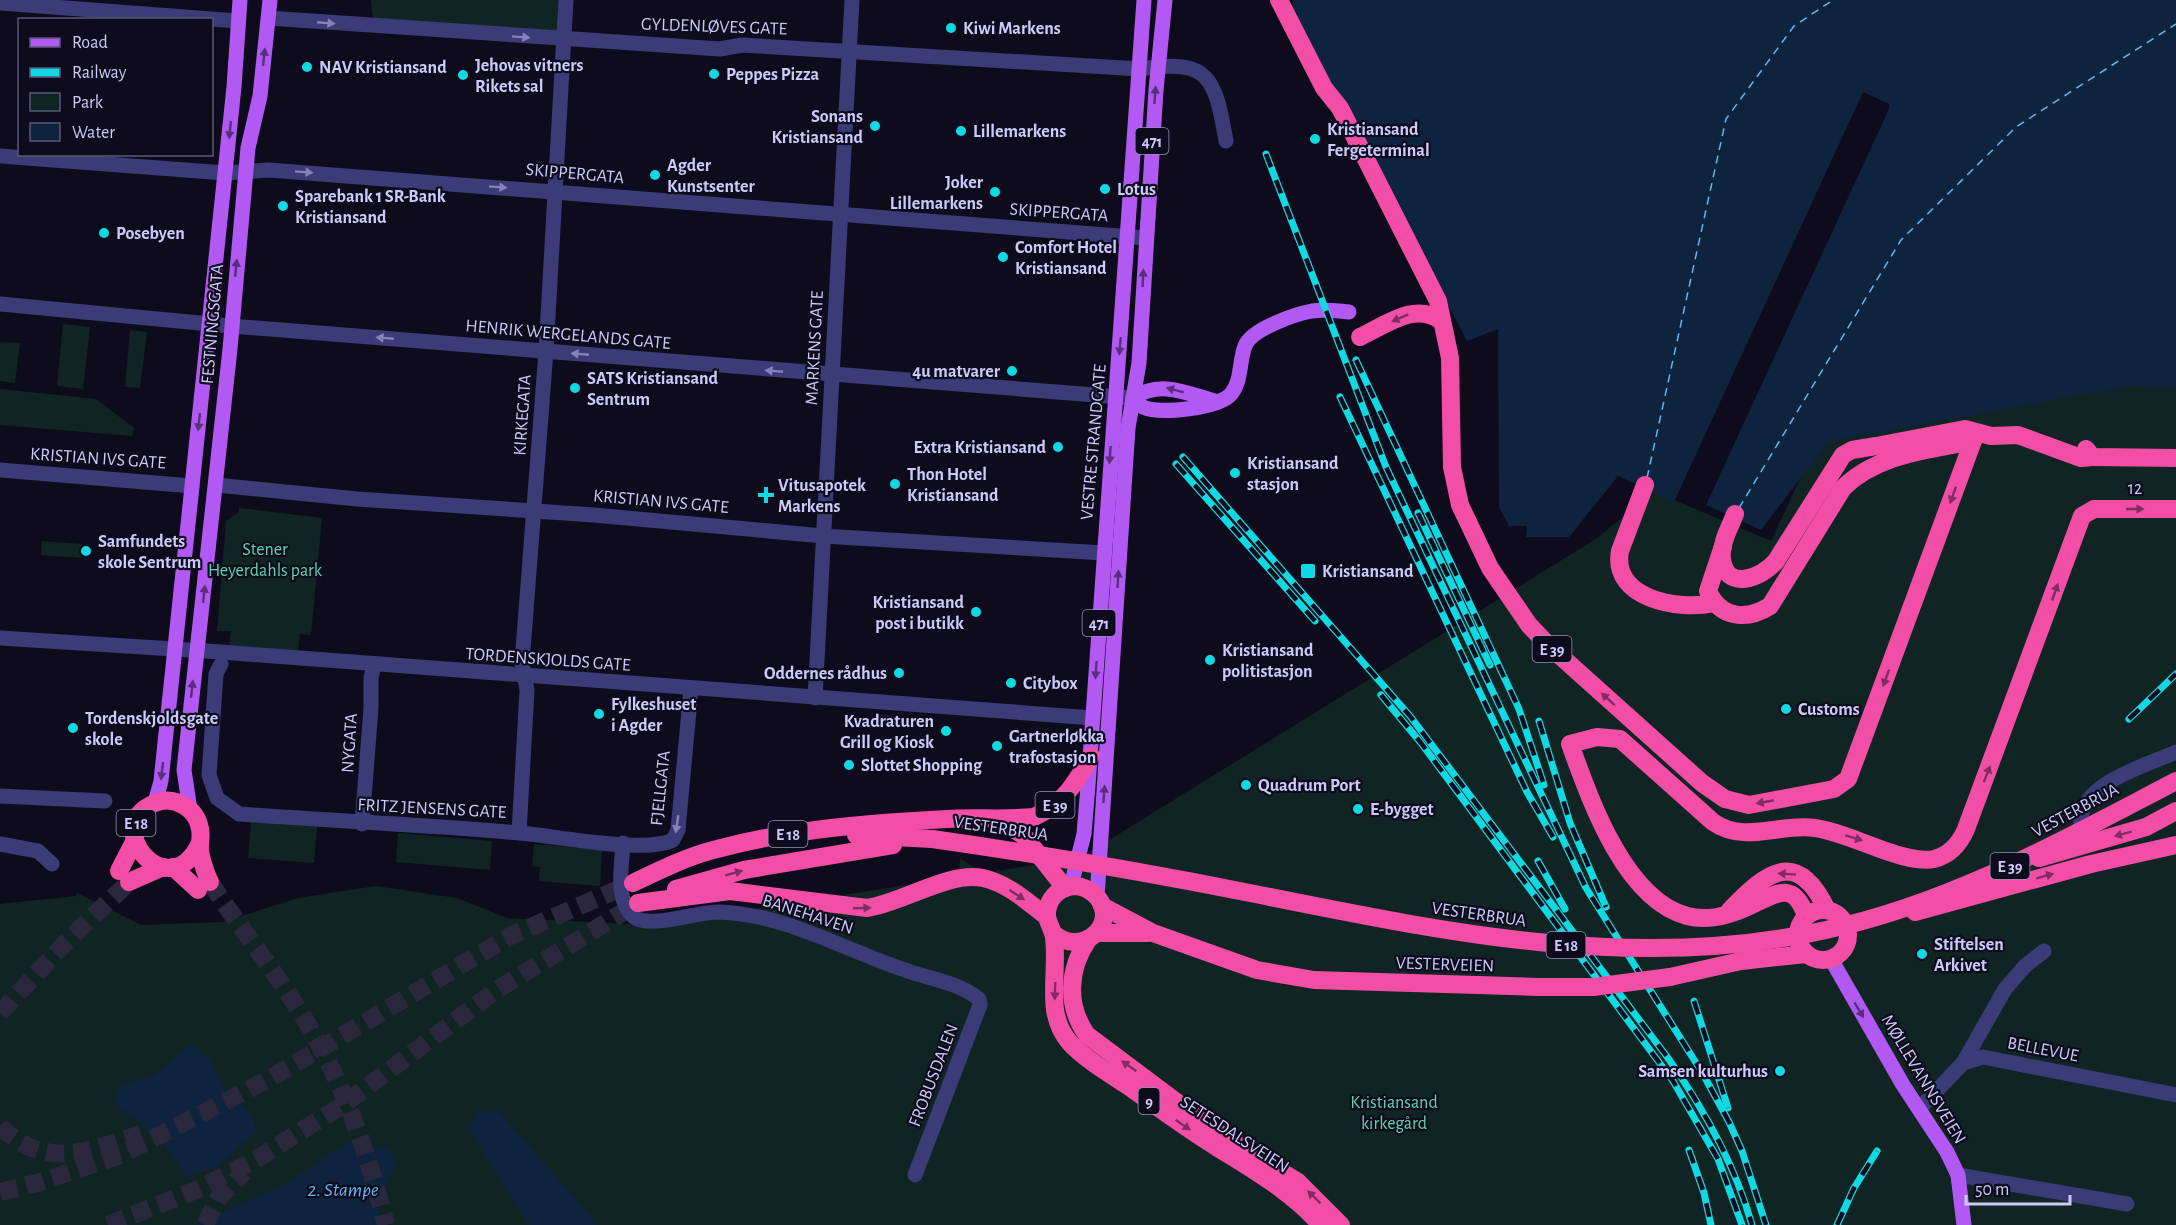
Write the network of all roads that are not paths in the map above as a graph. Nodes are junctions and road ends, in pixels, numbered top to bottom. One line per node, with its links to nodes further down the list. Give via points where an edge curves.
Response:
1 (240, 0): 12 (main road, FESTNINGSGATA)
2 (270, 0): 10 (main road, FESTNINGSGATA)
3 (566, 0): 13 (street, KIRKEGATA)
4 (852, 0): 14 (street, MARKENS GATE)
5 (1144, 0): 16 (main road, VESTRE STRANDGATE / 471)
6 (1165, 0): 15 (main road, VESTRE STRANDGATE / 471)
7 (1279, 0): 27 (highway, E 39, via 1324,88 1340,108 1433,291)
8 (0, 3): 9 (street)
9 (198, 18)
10 (268, 18): 13 (street, GYLDENLØVES GATE, one-way to 13); 19 (main road, FESTNINGSGATA, one-way to 10, via 260,96)
11 (213, 19): 12 (street)
12 (238, 21): 20 (main road, FESTNINGSGATA, one-way to 20)
13 (565, 40): 14 (street, GYLDENLØVES GATE); 21 (street, KIRKEGATA)
14 (849, 52): 16 (street, GYLDENLØVES GATE); 22 (street, MARKENS GATE)
15 (1158, 66): 16 (street, GYLDENLØVES GATE); 17 (street, GYLDENLØVES GATE, via 1187,67 1206,77 1219,101); 24 (main road, VESTRE STRANDGATE / 471, one-way to 15)
16 (1140, 69): 23 (main road, VESTRE STRANDGATE / 471)
17 (1226, 141)
18 (0, 156): 20 (street, SKIPPERGATA)
19 (245, 172): 20 (street, SKIPPERGATA); 21 (street, SKIPPERGATA, one-way to 21, via 269,170); 29 (main road, FESTNINGSGATA, one-way to 19)
20 (225, 173): 28 (main road, FESTNINGSGATA)
21 (555, 191): 22 (street, SKIPPERGATA); 31 (street, KIRKEGATA)
22 (840, 214): 23 (street, SKIPPERGATA); 32 (street, MARKENS GATE)
23 (1128, 237): 24 (street, SKIPPERGATA); 33 (main road, VESTRE STRANDGATE / 471, one-way to 33)
24 (1146, 238): 34 (main road, VESTRE STRANDGATE / 471, one-way to 24, via 1139,363)
25 (0, 304): 28 (street, HENRIK WERGELANDS GATE)
26 (1349, 312): 35 (main road, via 1311,311 1254,334 1245,344 1237,384 1232,393)
27 (1440, 320): 30 (highway, one-way to 30, via 1426,312 1416,312); 36 (highway, E 39, one-way to 27, via 1848,779 1834,789 1749,805 1725,799 1702,783 1547,644 1490,568 1460,505 1452,466 1450,358)
28 (209, 322): 29 (street, HENRIK WERGELANDS GATE); 41 (main road, FESTNINGSGATA, one-way to 41)
29 (231, 326): 31 (street, HENRIK WERGELANDS GATE, one-way to 29); 39 (main road, FESTNINGSGATA)
30 (1360, 337)
31 (546, 351): 32 (street, HENRIK WERGELANDS GATE, one-way to 31); 43 (street, KIRKEGATA)
32 (832, 375): 33 (street, HENRIK WERGELANDS GATE); 44 (street, MARKENS GATE)
33 (1116, 397): 34 (street, HENRIK WERGELANDS GATE); 45 (main road, VESTRE STRANDGATE / 471, one-way to 45)
34 (1133, 398): 35 (main road, VESTRE STRANDGATE, one-way to 34, via 1164,387 1147,389); 35 (main road, VESTRE STRANDGATE, via 1142,407 1153,410 1200,408); 78 (main road, VESTRE STRANDGATE / 471, one-way to 34, via 1119,554)
35 (1218, 402)
36 (1976, 437): 37 (highway, via 1988,425 2018,423 2085,448 2092,457); 46 (highway, via 1888,460 1855,476 1770,606 1744,616 1727,613); 46 (highway, bridge, via 1965,429 1843,455 1776,561 1752,579 1730,574 1722,559 1735,514 1710,580 1708,591)
37 (2176, 458)
38 (0, 471): 41 (street, KRISTIAN IVS GATE)
39 (216, 485): 43 (street, KRISTIAN IVS GATE); 49 (main road, FESTNINGSGATA, one-way to 39)
40 (1645, 485): 46 (highway, via 1620,551 1625,578 1633,589 1648,597 1690,607)
41 (192, 486): 48 (main road, FESTNINGSGATA)
42 (2176, 510): 79 (highway, 12, one-way to 42, via 1697,918 1667,908 1646,890 1603,826 1570,744 1597,737 1620,740 1713,822 1730,832 1819,828 1921,860 1942,856 1966,829 2080,520 2094,509)
43 (535, 511): 44 (street, KRISTIAN IVS GATE); 52 (street, KIRKEGATA, via 522,663)
44 (823, 536): 45 (street, KRISTIAN IVS GATE); 54 (street, MARKENS GATE)
45 (1104, 553): 55 (main road, VESTRE STRANDGATE / 471, one-way to 55)
46 (1714, 603)
47 (0, 638): 48 (street, TORDENSKJOLDS GATE)
48 (176, 650): 49 (street, TORDENSKJOLDS GATE); 61 (main road, FESTNINGSGATA, one-way to 61)
49 (196, 652): 51 (street, TORDENSKJOLDS GATE); 62 (main road, FESTNINGSGATA, one-way to 49, via 184,770)
50 (221, 664): 65 (street, FRITZ JENSENS GATE, via 216,674 209,775 217,798 239,814)
51 (374, 665): 52 (street, TORDENSKJOLDS GATE); 65 (street, NYGATA)
52 (525, 677): 53 (street, TORDENSKJOLDS GATE); 66 (street, KIRKEGATA)
53 (691, 689): 54 (street, TORDENSKJOLDS GATE); 69 (street, FJELLGATA, one-way to 69, via 678,830 673,840 664,844)
54 (815, 698): 55 (street, TORDENSKJOLDS GATE)
55 (1093, 718): 57 (main road, VESTRE STRANDGATE / 471)
56 (2176, 752): 71 (street, via 2116,778 2092,795 2080,819)
57 (1090, 756): 64 (highway, E 39, via 1076,784 1048,811 1034,817); 77 (main road, VESTRE STRANDGATE / 471, via 1084,834)
58 (2176, 781): 67 (highway, VESTERBRUA / E 18, bridge, via 2018,864 1878,917 1781,938 1671,948 1562,945 1471,936 1095,863)
59 (0, 796): 60 (street)
60 (105, 801)
61 (155, 803): 62 (highway, E 18, via 174,801); 68 (highway, E 18, via 136,822)
62 (190, 810): 72 (highway, E 18, via 199,822)
63 (2176, 811): 71 (highway, E 39, one-way to 71, via 2146,827)
64 (998, 819): 67 (highway, E 18, via 951,818 824,828 716,849 633,883 720,856 787,843 862,835); 77 (highway, E 18, via 1024,836)
65 (362, 824): 66 (street, FRITZ JENSENS GATE)
66 (519, 833): 69 (street, FRITZ JENSENS GATE)
67 (932, 839): 82 (highway, E 18, one-way to 82, via 744,870 638,903 730,891 867,908 958,879 984,878 1014,892)
68 (135, 840): 76 (highway, E 18, via 147,860); 76 (highway, E 18, via 124,877)
69 (622, 843): 90 (street, BANEHAVEN, via 622,902 636,918 649,923 717,912 764,918 813,932)
70 (0, 844): 74 (street, via 38,851)
71 (2085, 844): 75 (street); 81 (highway, E 39)
72 (199, 845): 76 (highway, E 18, via 186,861); 76 (highway, E 18, via 204,886)
73 (2176, 845): 75 (highway, E 39)
74 (52, 864)
75 (2091, 864): 81 (highway, E 39, one-way to 75, via 1862,927)
76 (168, 867)
77 (1068, 887): 78 (highway, E 18, via 1085,888); 82 (highway, via 1051,899)
78 (1099, 901): 83 (highway, VESTERVEIEN / E 18); 85 (highway, via 1103,917)
79 (1726, 914): 80 (highway, via 1784,892 1801,901); 81 (highway, one-way to 79, via 1808,880 1784,872 1770,874)
80 (1806, 916): 81 (highway, E 39, via 1820,910); 84 (highway)
81 (1839, 921): 88 (highway, via 1844,950)
82 (1050, 925): 85 (highway, E 18, via 1069,942); 97 (highway, SETESDALSVEIEN / 9, one-way to 97, via 1055,1012 1069,1041 1108,1073 1276,1185)
83 (1153, 933): 85 (highway, VESTERVEIEN / E 18); 89 (highway, VESTERVEIEN / E 18, bridge, via 1257,970 1314,980 1593,987 1670,977)
84 (1798, 935): 87 (highway); 89 (highway, VESTERVEIEN / E 18)
85 (1092, 936): 98 (highway, SETESDALSVEIEN / 9, one-way to 85, via 1298,1182 1215,1131 1087,1035 1075,1014 1072,980 1079,955)
86 (2044, 951): 91 (street, via 2006,989)
87 (1806, 954): 88 (highway); 89 (highway, VESTERVEIEN / E 18)
88 (1831, 959): 93 (main road, MØLLEVANNSVEIEN, one-way to 93)
89 (1741, 961)
90 (971, 994): 94 (street, FROBUSDALEN, via 979,999 980,1005)
91 (1963, 1063): 92 (street, BELLEVUE, via 1983,1058); 93 (street)
92 (2176, 1095)
93 (1920, 1108): 95 (main road, MØLLEVANNSVEIEN)
94 (915, 1175)
95 (1958, 1175): 96 (street); 99 (main road, MØLLEVANNSVEIEN)
96 (2127, 1204)
97 (1321, 1225)
98 (1341, 1225)
99 (1964, 1225)

